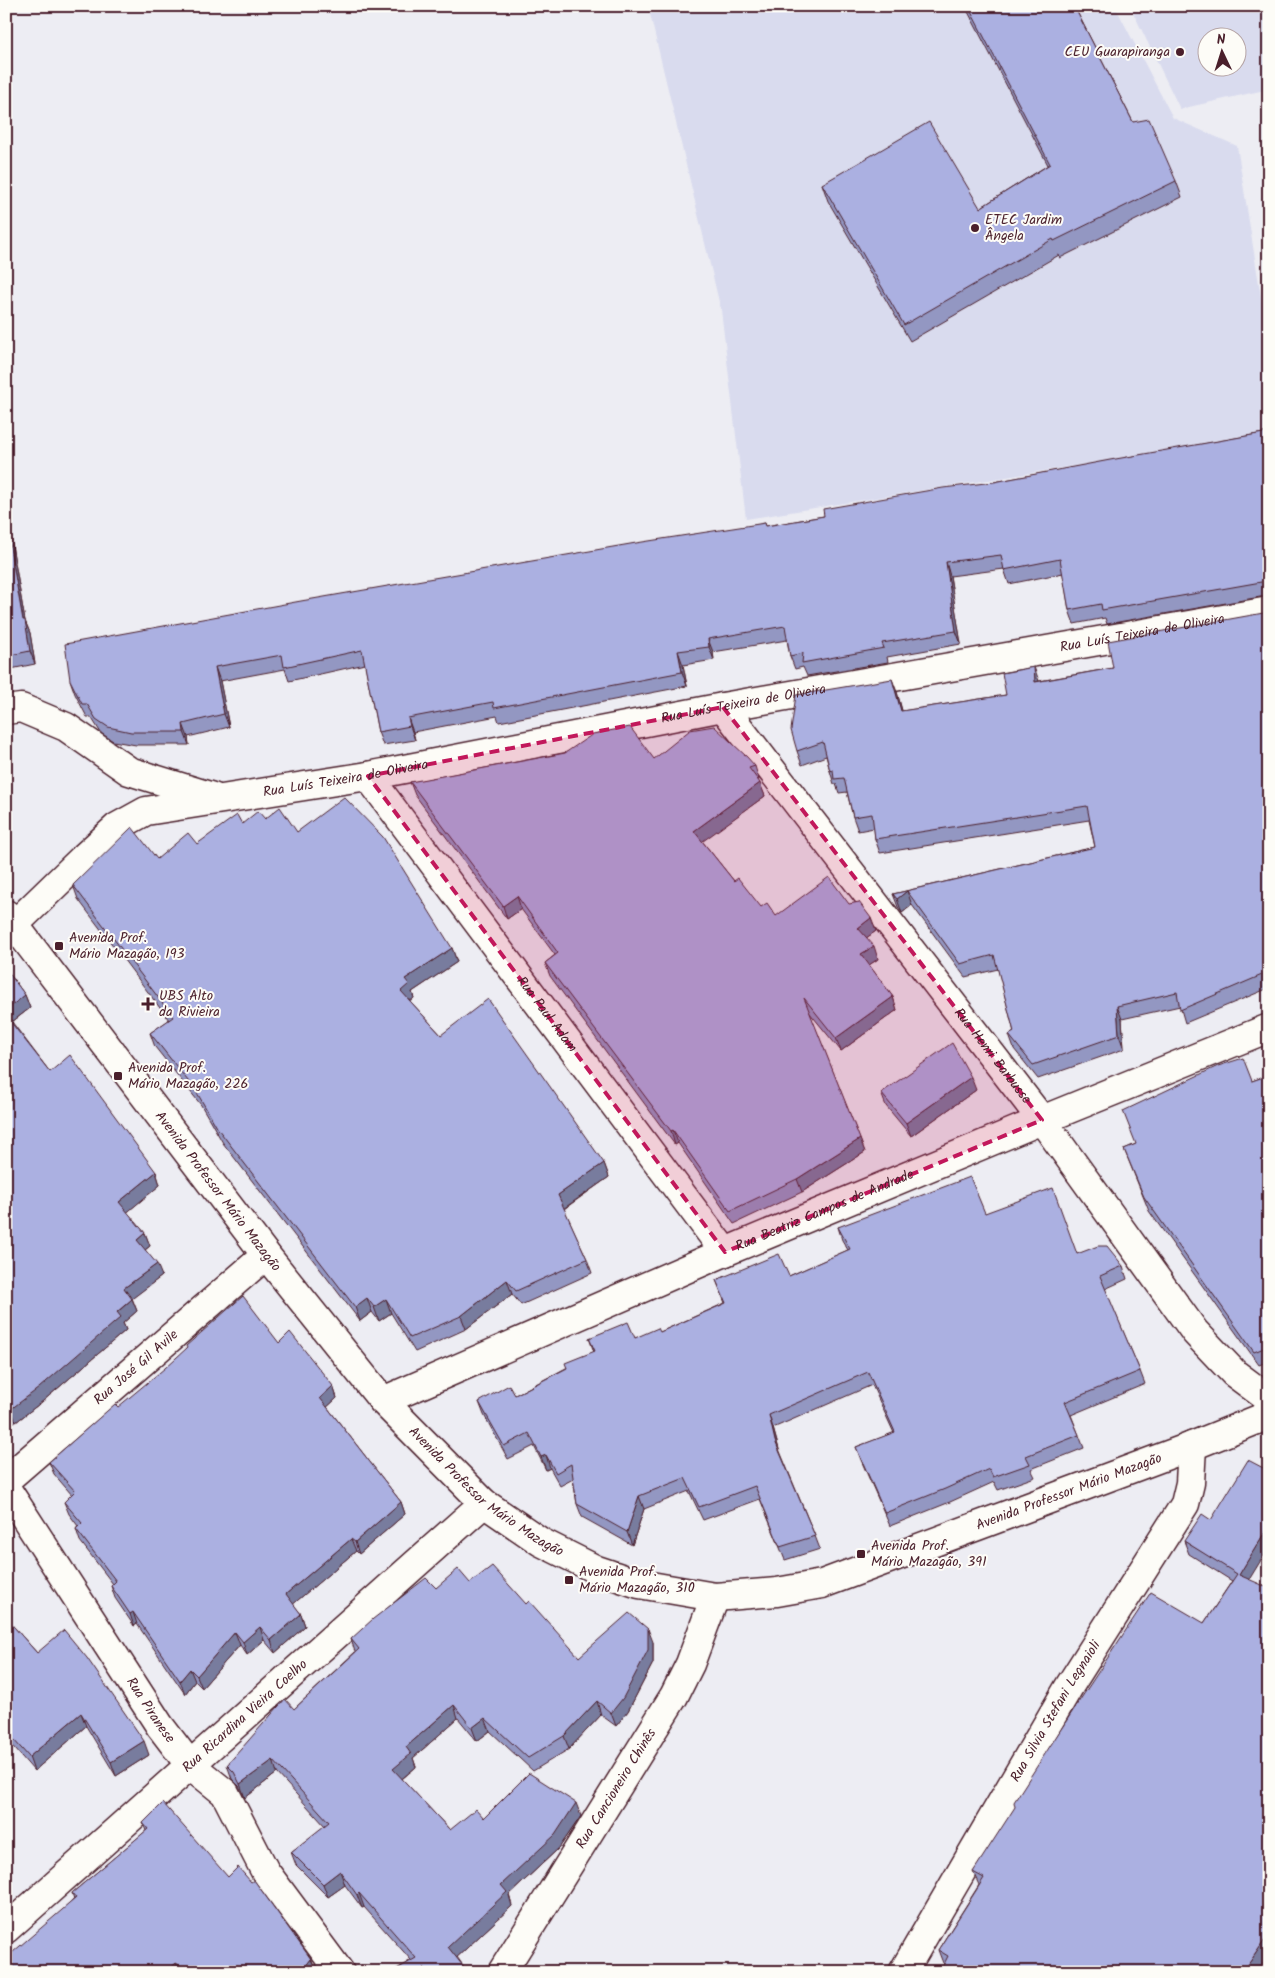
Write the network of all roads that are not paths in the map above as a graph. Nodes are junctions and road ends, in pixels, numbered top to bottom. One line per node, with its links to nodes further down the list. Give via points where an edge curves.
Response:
1 (1269, 611): 2 (street, Rua Luís Teixeira de Oliveira)
2 (723, 707): 4 (street, Rua Luís Teixeira de Oliveira); 8 (street, Rua Henri Barbusse)
3 (6, 710): 5 (street, Rua Luís Teixeira de Oliveira, via 21,708 66,727 129,771)
4 (368, 776): 5 (street, Rua Luís Teixeira de Oliveira); 9 (street, Rua Paul Adam)
5 (220, 799): 6 (street, Rua Luís Teixeira de Oliveira, via 146,810 118,827)
6 (11, 919): 10 (street, Avenida Professor Mário Mazagão)
7 (1269, 1028): 8 (street, Rua Beatriz Campos de Andrade)
8 (1042, 1120): 9 (street, Rua Beatriz Campos de Andrade); 11 (street, Rua Henri Barbusse, via 1196,1332 1234,1373)
9 (725, 1252): 12 (street, Rua Beatriz Campos de Andrade)
10 (266, 1256): 12 (street, Avenida Professor Mário Mazagão); 15 (street, Rua José Gil Avile)
11 (1269, 1399)
12 (383, 1401): 17 (street, Avenida Professor Mário Mazagão)
13 (1269, 1415): 14 (street, Avenida Professor Mário Mazagão)
14 (1192, 1446): 18 (street, Avenida Professor Mário Mazagão, via 822,1584 777,1592); 23 (street, Rua Silvia Stefani Legnaioli, via 1190,1483 1184,1504 1070,1685)
15 (6, 1480)
16 (6, 1488): 19 (street, Rua Piranese, via 160,1726)
17 (484, 1503): 18 (street, Avenida Professor Mário Mazagão, via 541,1542 597,1570 639,1584); 19 (street, Rua Ricardina Vieira Coelho)
18 (715, 1597): 22 (street, Rua Cancioneiro Chinês, via 690,1664 674,1696)
19 (189, 1764): 20 (street, Rua Ricardina Vieira Coelho); 21 (street, Rua Piranese, via 225,1793 265,1871)
20 (6, 1928)
21 (340, 1972)
22 (502, 1972)
23 (903, 1972)

